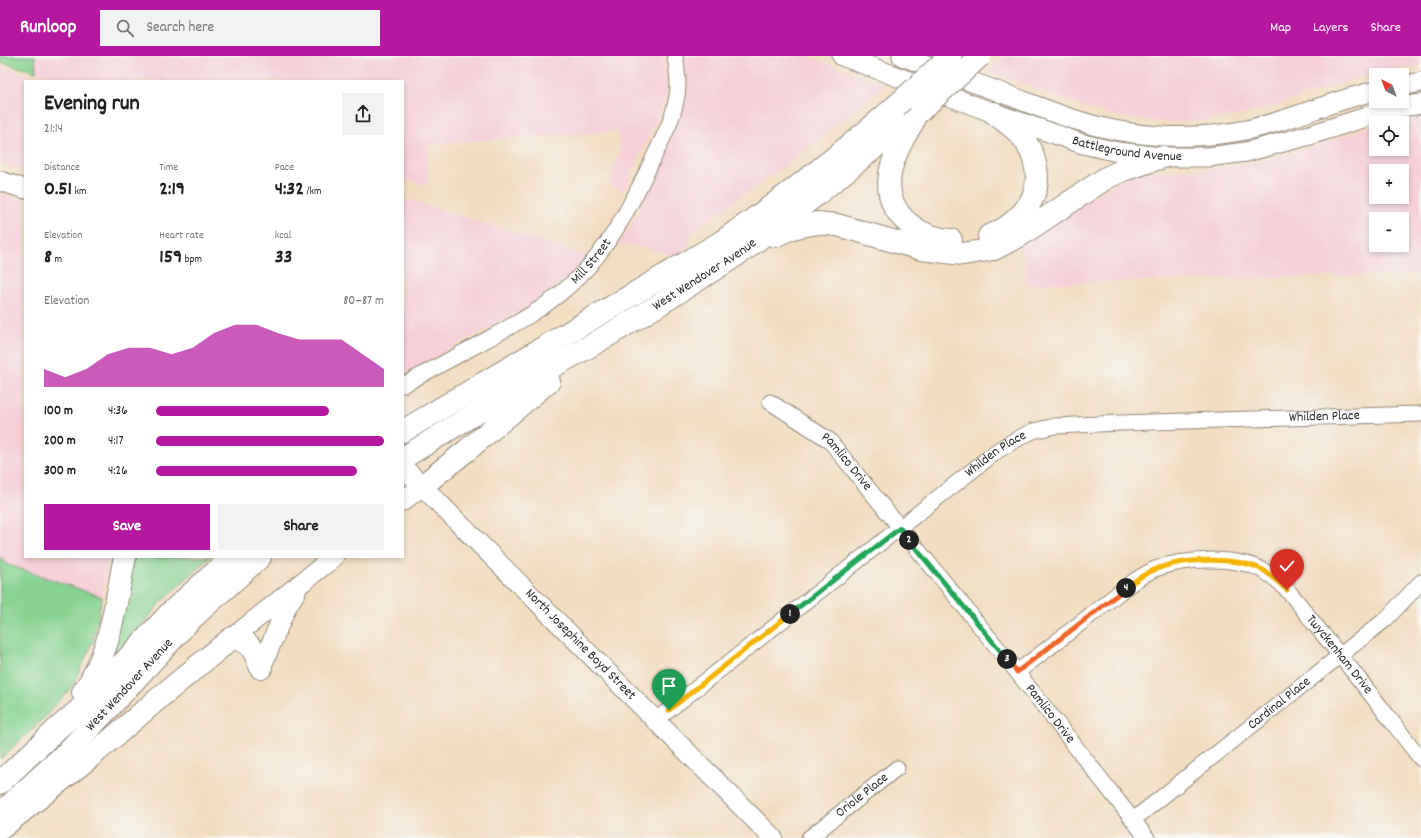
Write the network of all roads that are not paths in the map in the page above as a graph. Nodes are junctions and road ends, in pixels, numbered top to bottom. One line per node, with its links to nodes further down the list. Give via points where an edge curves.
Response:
1 (674, 56): 17 (street, Mill Street, via 678,76 676,101 666,131 629,207 597,256 570,286 540,308)
2 (842, 56): 11 (main road, Battleground Avenue)
3 (902, 56): 8 (main road, Battleground Avenue, via 1077,120 1123,132 1168,137 1210,136 1246,130 1277,123)
4 (950, 56): 20 (highway, West Wendover Avenue, bridge, via 820,170 759,216 721,242)
5 (980, 56): 10 (highway, West Wendover Avenue, bridge)
6 (1421, 82): 7 (main road)
7 (1409, 85)
8 (1369, 92)
9 (1421, 104): 12 (main road, Battleground Avenue, via 1394,108 1246,152 1208,157)
10 (921, 110): 11 (highway, via 896,152 889,176 889,191 893,205 906,222 930,237 944,240 983,238 999,232 1024,210 1036,187 1035,161 1026,141); 15 (highway, West Wendover Avenue)
11 (994, 113): 12 (main road, Battleground Avenue, via 1083,144 1118,152)
12 (1163, 157): 15 (highway, via 1106,178 1019,236 994,249 963,254 928,250 836,225 817,223 792,228)
13 (0, 181): 14 (main road)
14 (24, 189)
15 (743, 251): 16 (highway, West Wendover Avenue)
16 (592, 345): 21 (highway, West Wendover Avenue, via 539,374); 21 (highway, via 466,451)
17 (404, 384)
18 (770, 402): 23 (street, Pamlico Drive, via 829,440)
19 (1421, 414): 23 (street, Whilden Place, via 1120,423 1055,426 1032,431 997,451)
20 (404, 431)
21 (409, 471): 22 (main road); 34 (main road, North Josephine Boyd Street)
22 (404, 496)
23 (900, 528): 33 (street, Pamlico Drive); 34 (street, Whilden Place)
24 (125, 558): 35 (highway, via 101,659 92,680)
25 (231, 558): 35 (highway, West Wendover Avenue, via 170,613 80,709)
26 (259, 558): 39 (highway, West Wendover Avenue, via 191,619 64,754)
27 (333, 558): 28 (main road)
28 (302, 582): 30 (main road); 32 (main road, via 286,608)
29 (1421, 582): 31 (street, Cardinal Place, via 1386,619)
30 (232, 638): 32 (highway, via 242,640 250,646); 41 (highway)
31 (1340, 655): 33 (street, Twyckenham Drive, via 1287,590 1274,578 1250,565 1228,560 1204,561 1176,563 1155,570 1133,582); 36 (street, Twyckenham Drive); 40 (street, Cardinal Place)
32 (261, 668)
33 (1017, 672): 40 (street, Pamlico Drive)
34 (655, 721): 42 (main road, North Josephine Boyd Street)
35 (58, 728): 38 (highway, West Wendover Avenue)
36 (1421, 759)
37 (897, 768): 43 (street, Oriole Place)
38 (0, 783)
39 (0, 814)
40 (1133, 820): 44 (street, Pamlico Drive)
41 (0, 829)
42 (773, 838)
43 (809, 838)
44 (1147, 838)

